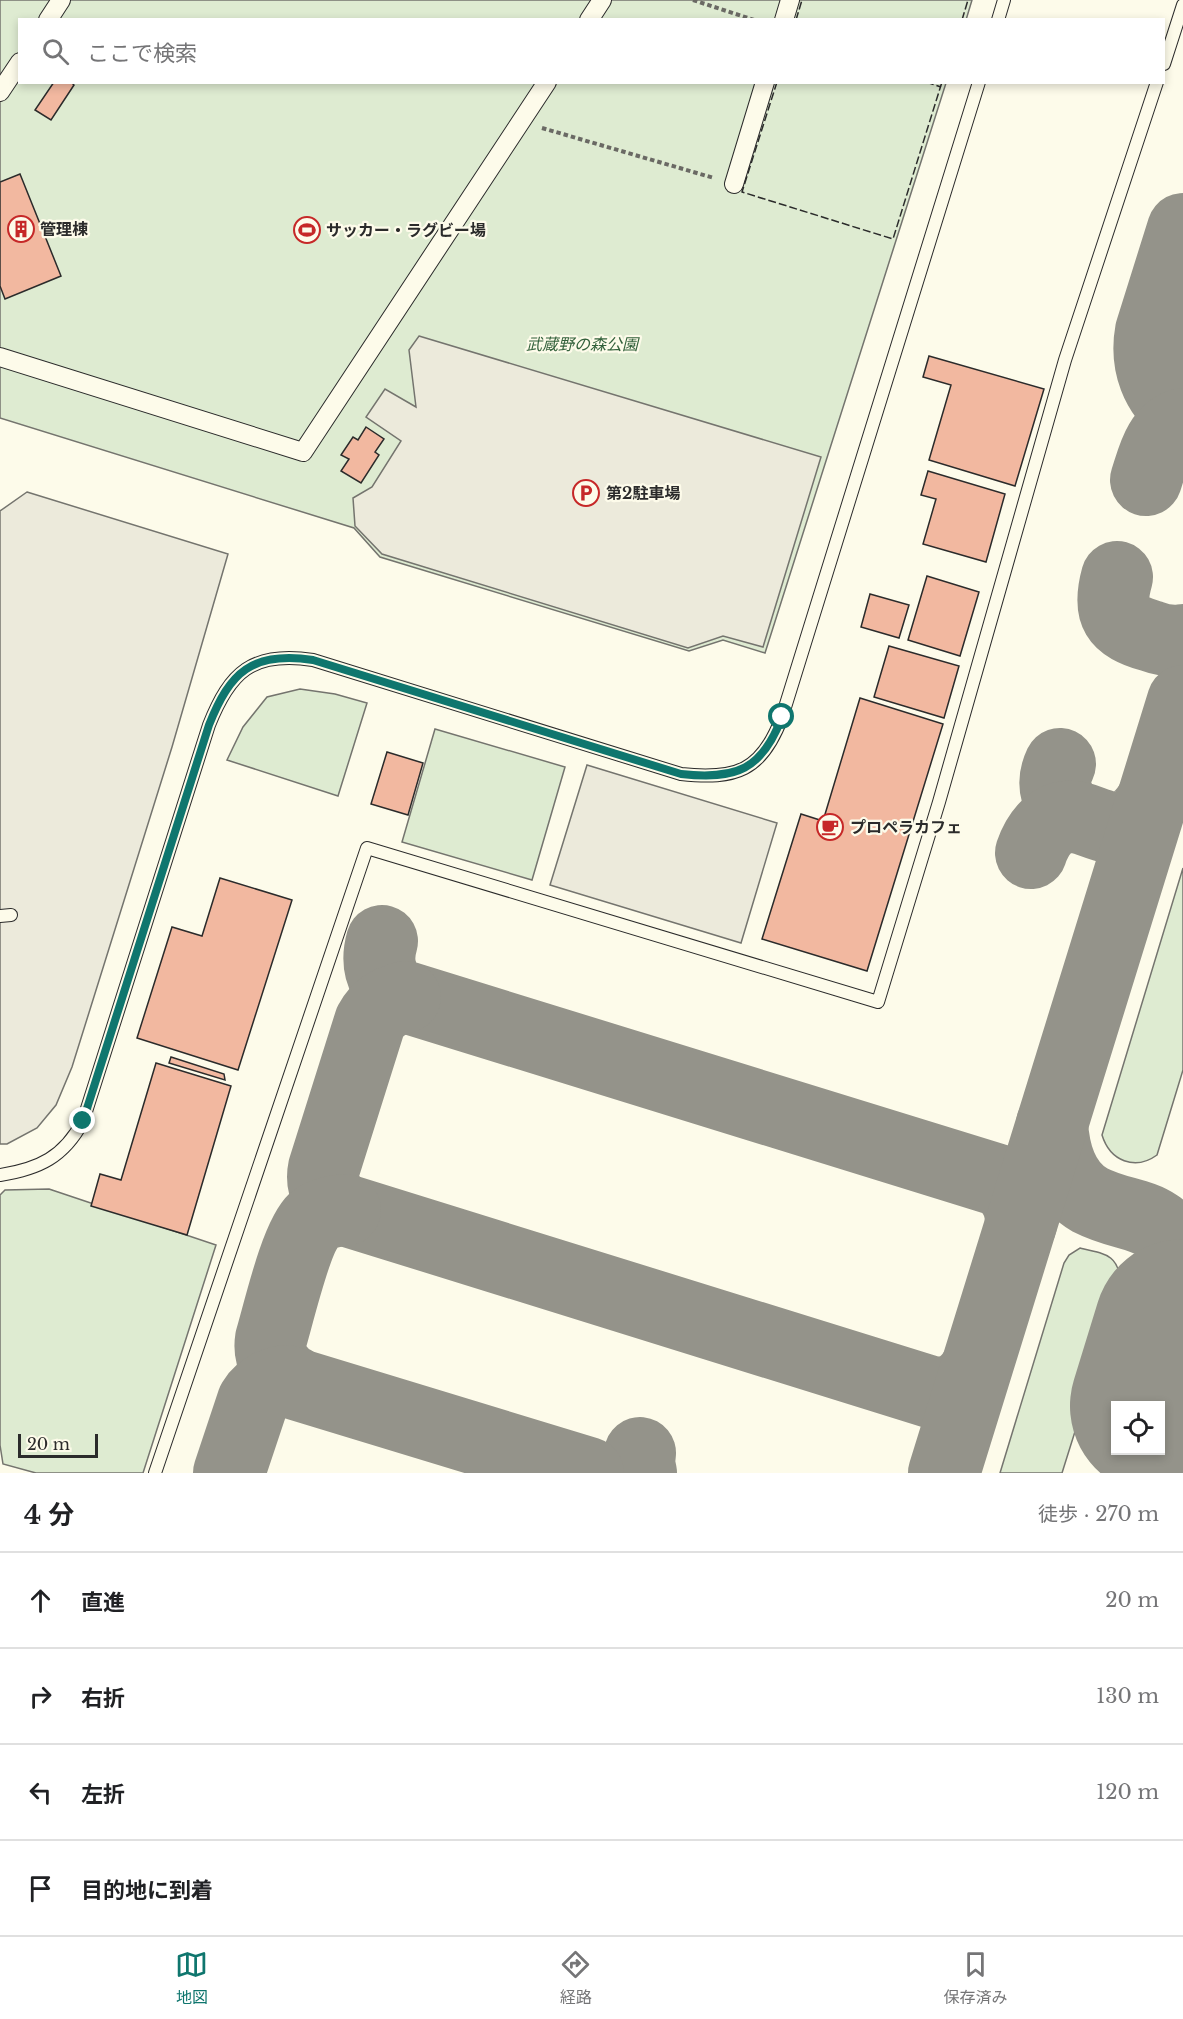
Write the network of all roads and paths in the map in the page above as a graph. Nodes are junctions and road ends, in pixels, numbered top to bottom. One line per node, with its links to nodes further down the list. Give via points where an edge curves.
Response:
1 (61, 0): 7 (street)
2 (602, 0): 8 (street)
3 (693, 0): 9 (path)
4 (790, 0): 10 (street)
5 (1004, 0): 11 (lane)
6 (1183, 5): 12 (lane)
7 (49, 18)
8 (590, 18)
9 (747, 18)
10 (785, 18)
11 (999, 18)
12 (1165, 61)
13 (18, 65): 18 (street)
14 (546, 84): 19 (street)
15 (764, 84): 20 (street)
16 (978, 84): 22 (lane, via 782,717 769,746 758,759 749,766 713,777 681,774 313,660 293,657 255,664 229,685 209,725 83,1121 52,1157 23,1172)
17 (1156, 84): 23 (lane, via 1065,360 878,1002 368,848)
18 (0, 92)
19 (521, 122): 20 (path); 21 (street, via 303,452)
20 (734, 184)
21 (0, 357)
22 (0, 1175)
23 (155, 1473)

